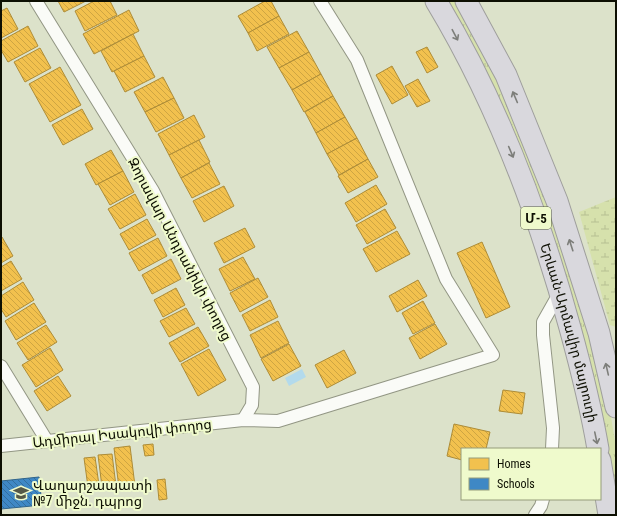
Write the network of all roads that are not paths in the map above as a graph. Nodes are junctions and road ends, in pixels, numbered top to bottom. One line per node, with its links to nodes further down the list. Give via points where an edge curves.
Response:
1 (36, 1): 8 (street, Զորավար Անդրանիկի փողոց, via 153,191 253,387 252,405)
2 (320, 1): 8 (street, Ադմիրալ Իսակովի փողոց, via 357,60 446,279 493,355 278,421)
3 (436, 1): 5 (highway, Երևան-Արմավիր մայրուղի / Մ-5, one-way to 5, via 466,56 505,138 526,188)
4 (466, 1): 7 (highway, Երևան-Արմավիր մայրուղի / Մ-5, one-way to 4, via 599,333 557,201 506,76)
5 (560, 292): 11 (street, via 543,322 553,428); 12 (highway, Երևան-Արմավիր մայրուղի / Մ-5, one-way to 12, via 588,399)
6 (1, 366): 9 (street)
7 (616, 407)
8 (243, 420): 9 (street, Ադմիրալ Իսակովի փողոց)
9 (47, 441): 10 (street, Ադմիրալ Իսակովի փողոց)
10 (1, 446)
11 (552, 448)
12 (598, 448)
13 (601, 466): 16 (highway)
14 (543, 500): 15 (street)
15 (534, 515)
16 (609, 515)

